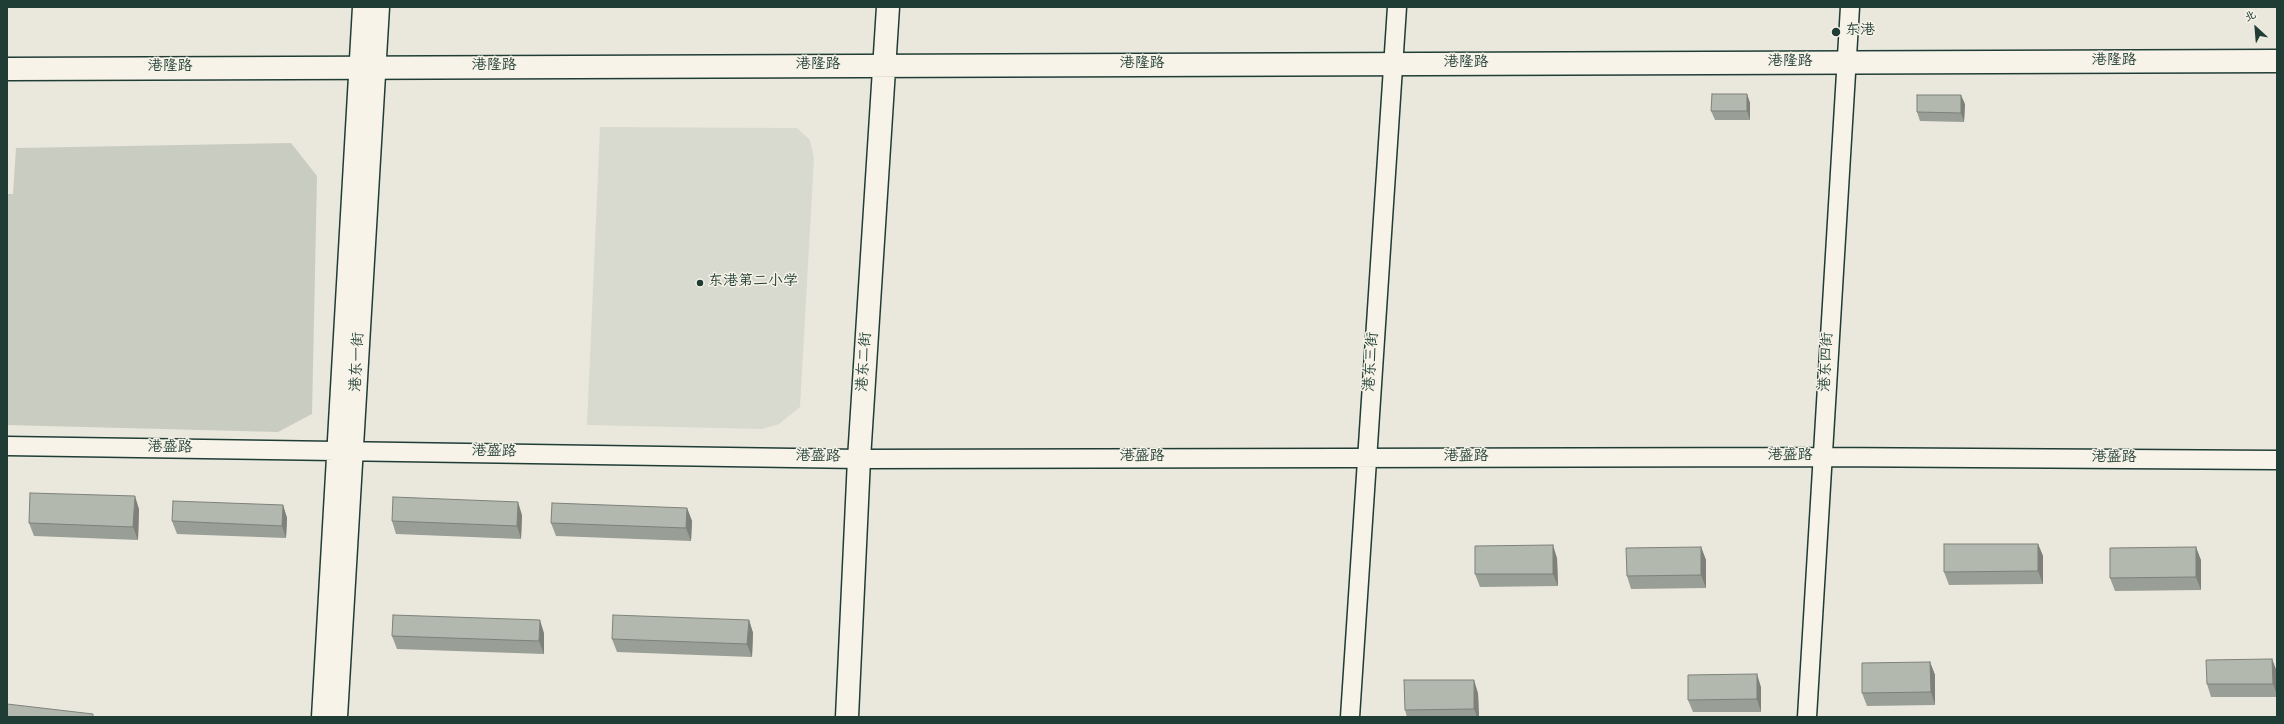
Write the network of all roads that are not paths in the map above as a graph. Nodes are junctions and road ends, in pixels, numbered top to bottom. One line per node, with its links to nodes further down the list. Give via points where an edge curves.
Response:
1 (362, 7): 10 (street, 港东一街)
2 (380, 7): 10 (street, 港东一街)
3 (888, 7): 9 (main road, 港东二街)
4 (1397, 7): 8 (street, 港东三街)
5 (1850, 7): 7 (street, 港东四街)
6 (2277, 61): 7 (main road, 港隆路)
7 (1846, 63): 8 (main road, 港隆路); 14 (street, 港东四街)
8 (1393, 64): 9 (main road, 港隆路); 15 (street, 港东三街)
9 (885, 66): 10 (main road, 港隆路); 16 (main road, 港东二街)
10 (367, 68): 11 (main road, 港隆路); 13 (street, 港东一街)
11 (7, 69)
12 (7, 446): 13 (street, 港盛路)
13 (345, 451): 16 (street, 港盛路); 18 (street, 港东一街); 19 (street, 港东一街)
14 (1823, 457): 15 (street, 港盛路); 17 (street, 港盛路); 22 (street, 港东四街)
15 (1367, 458): 16 (street, 港盛路); 21 (street, 港东三街)
16 (860, 459): 20 (main road, 港东二街)
17 (2277, 460)
18 (321, 717)
19 (338, 717)
20 (847, 717)
21 (1350, 717)
22 (1807, 717)

